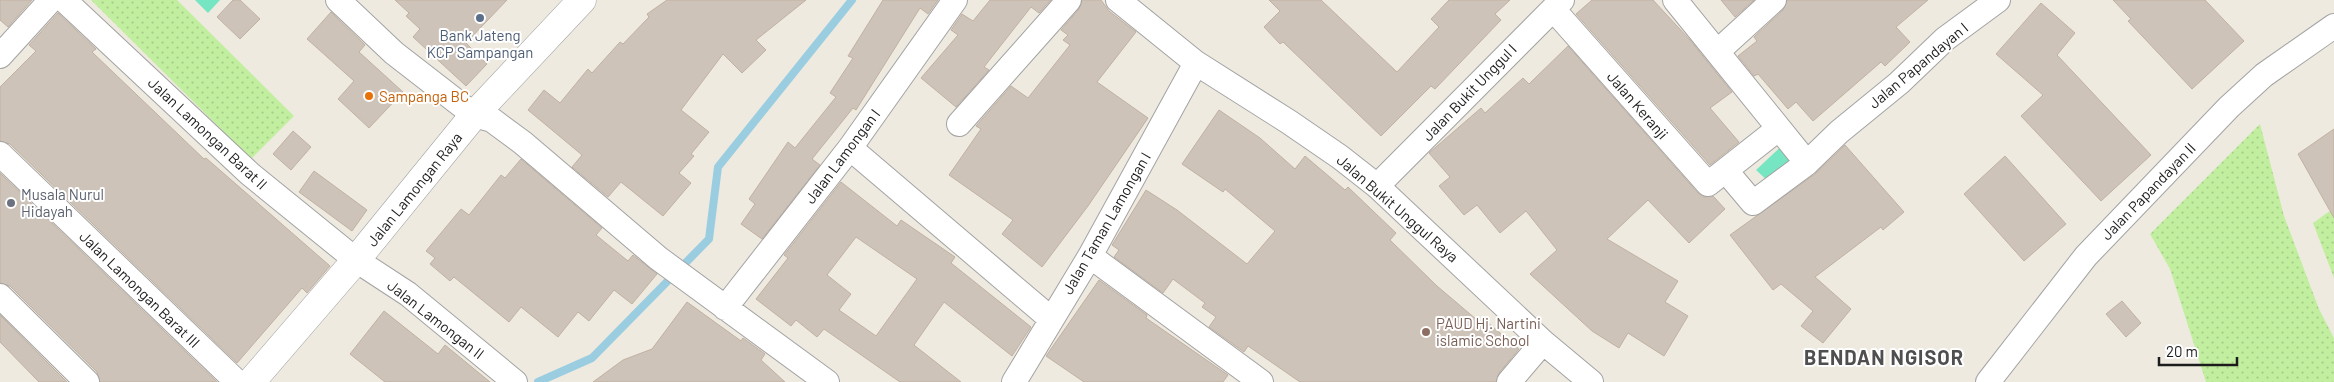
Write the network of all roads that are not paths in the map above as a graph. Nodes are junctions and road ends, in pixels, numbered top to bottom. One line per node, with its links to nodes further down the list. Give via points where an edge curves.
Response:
1 (51, 0): 14 (street)
2 (64, 0): 25 (street, Jalan Lamongan Barat II, via 250,174)
3 (338, 0): 16 (street, via 394,53)
4 (582, 0): 16 (street, Jalan Lamongan Raya)
5 (955, 0): 19 (street, Jalan Lamongan I)
6 (1069, 0): 17 (street)
7 (1118, 0): 15 (street, Jalan Bukit Unggul Raya)
8 (1675, 0): 13 (street)
9 (1774, 0): 13 (street)
10 (1998, 0): 21 (street, Jalan Papandayan I, via 1945,39)
11 (1558, 4): 22 (street, Jalan Keranji, via 1708,184); 23 (street, Jalan Bukit Unggul I)
12 (2334, 26): 39 (street, Jalan Papandayan II, via 2264,75 2228,107 2086,256)
13 (1718, 52): 18 (street)
14 (0, 56)
15 (1196, 63): 23 (street, Jalan Bukit Unggul Raya, via 1290,122); 24 (street, Jalan Taman Lamongan I)
16 (474, 116): 25 (street, Jalan Lamongan Raya); 27 (street, via 492,120 523,143 658,258)
17 (959, 124)
18 (1778, 129): 21 (street); 22 (street, Jalan Keranji)
19 (850, 148): 27 (street, Jalan Lamongan I); 28 (street)
20 (0, 154): 33 (street, Jalan Lamongan Barat III)
21 (1807, 163): 22 (street, via 1753,203)
22 (1726, 171)
23 (1377, 186): 29 (street, Jalan Bukit Unggul Raya)
24 (1090, 256): 28 (street, Jalan Taman Lamongan I); 36 (street)
25 (356, 260): 30 (street, Jalan Lamongan II, via 408,294); 34 (street, Jalan Lamongan Raya)
26 (0, 296): 32 (street)
27 (725, 308): 35 (street)
28 (1051, 320): 31 (street, Jalan Taman Lamongan I)
29 (1543, 342): 37 (street); 38 (street, Jalan Bukit Unggul Raya)
30 (510, 378)
31 (1024, 378)
32 (87, 382)
33 (237, 382)
34 (251, 382)
35 (827, 382)
36 (1261, 382)
37 (1509, 382)
38 (1591, 382)
39 (1988, 382)

